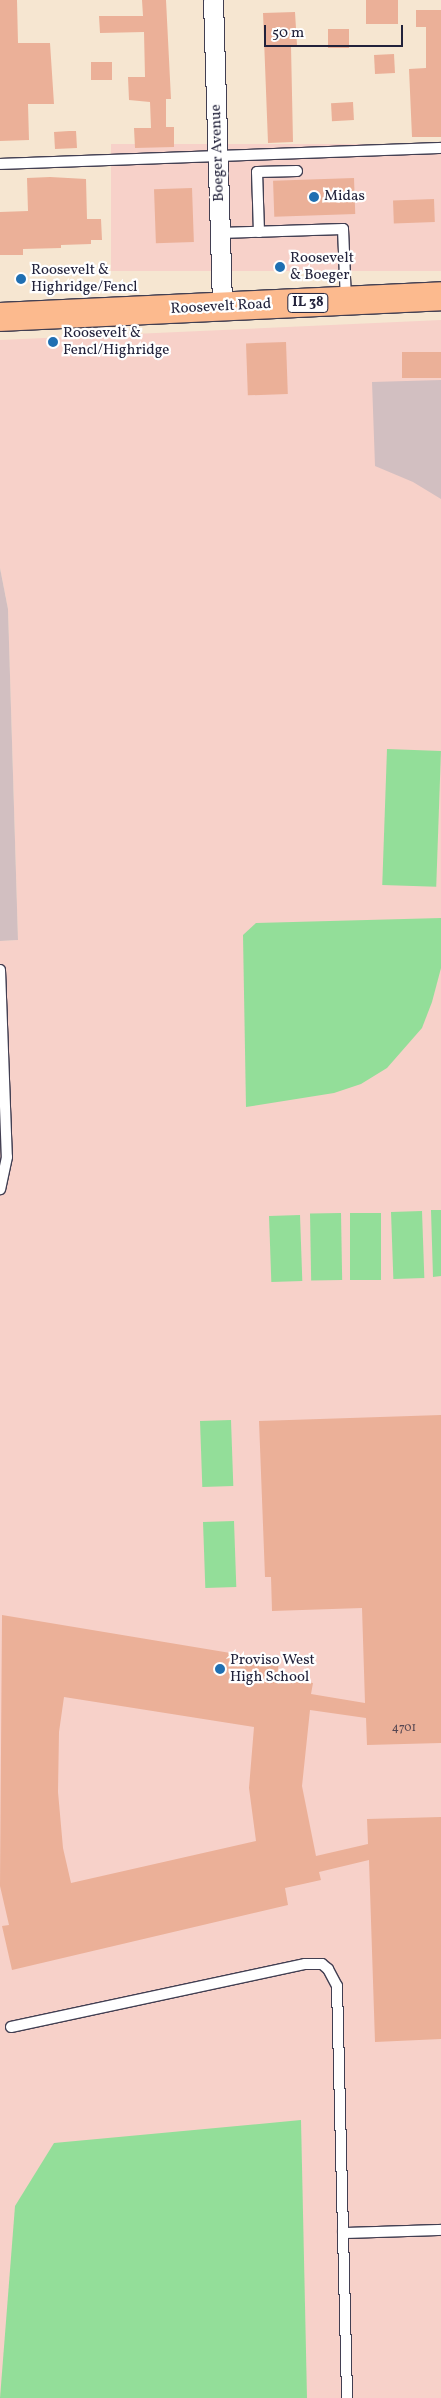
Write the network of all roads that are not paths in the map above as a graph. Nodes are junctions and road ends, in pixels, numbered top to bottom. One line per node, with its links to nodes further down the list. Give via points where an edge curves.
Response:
1 (213, 0): 3 (street, Boeger Avenue)
2 (441, 148): 3 (lane)
3 (218, 156): 4 (lane); 7 (street, Boeger Avenue)
4 (0, 164)
5 (297, 171): 6 (lane, via 256,172)
6 (259, 232): 7 (lane); 9 (lane, via 343,229)
7 (220, 234): 10 (street, Boeger Avenue)
8 (441, 296): 9 (main road, Roosevelt Road / IL 38)
9 (346, 301): 10 (main road, Roosevelt Road / IL 38)
10 (222, 307): 11 (main road, Roosevelt Road / IL 38)
11 (0, 317)
12 (0, 970): 13 (lane, via 7,1157)
13 (0, 1189)
14 (11, 2027): 16 (lane, via 305,1964 322,1964 334,1976 337,1986)
15 (441, 2230): 16 (lane)
16 (343, 2233): 17 (lane)
17 (348, 2398)

